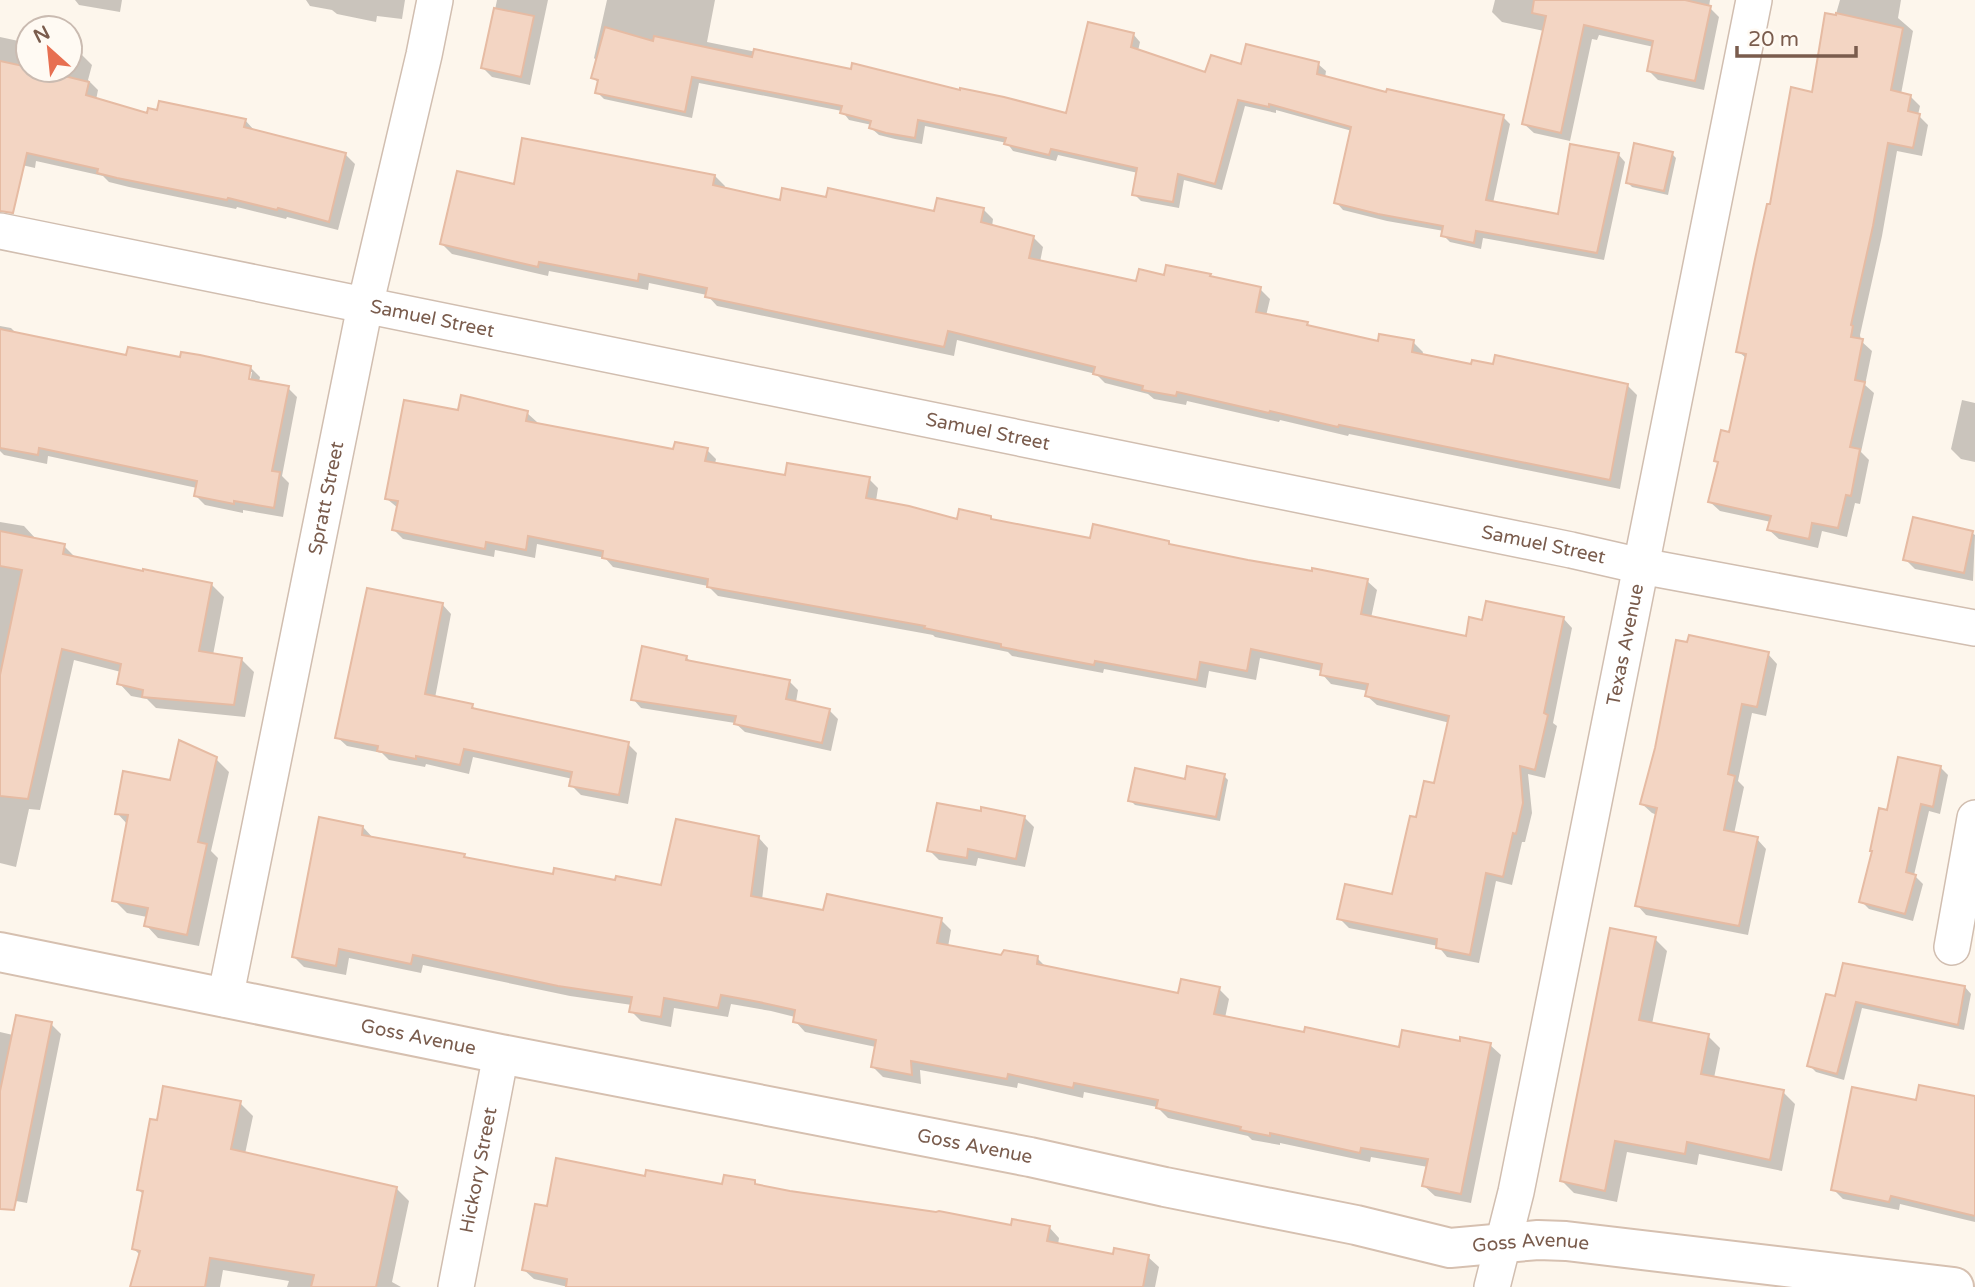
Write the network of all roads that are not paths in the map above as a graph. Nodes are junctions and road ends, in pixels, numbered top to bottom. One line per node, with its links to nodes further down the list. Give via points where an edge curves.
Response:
1 (435, 0): 4 (street, Spratt Street)
2 (1754, 0): 5 (street, Texas Avenue)
3 (0, 231): 4 (street, Samuel Street)
4 (365, 306): 5 (street, Samuel Street); 10 (street, Spratt Street)
5 (1641, 566): 6 (street, Samuel Street); 12 (street, Texas Avenue)
6 (1975, 628)
7 (1975, 818): 8 (street)
8 (1952, 947)
9 (0, 952): 10 (main road, Goss Avenue)
10 (225, 999): 11 (main road, Goss Avenue)
11 (501, 1054): 12 (main road, Goss Avenue, via 1030,1157 1450,1248); 13 (street, Hickory Street)
12 (1502, 1243): 14 (street, Texas Avenue); 15 (main road, Goss Avenue, via 1566,1241)
13 (456, 1287)
14 (1492, 1287)
15 (1954, 1287)

